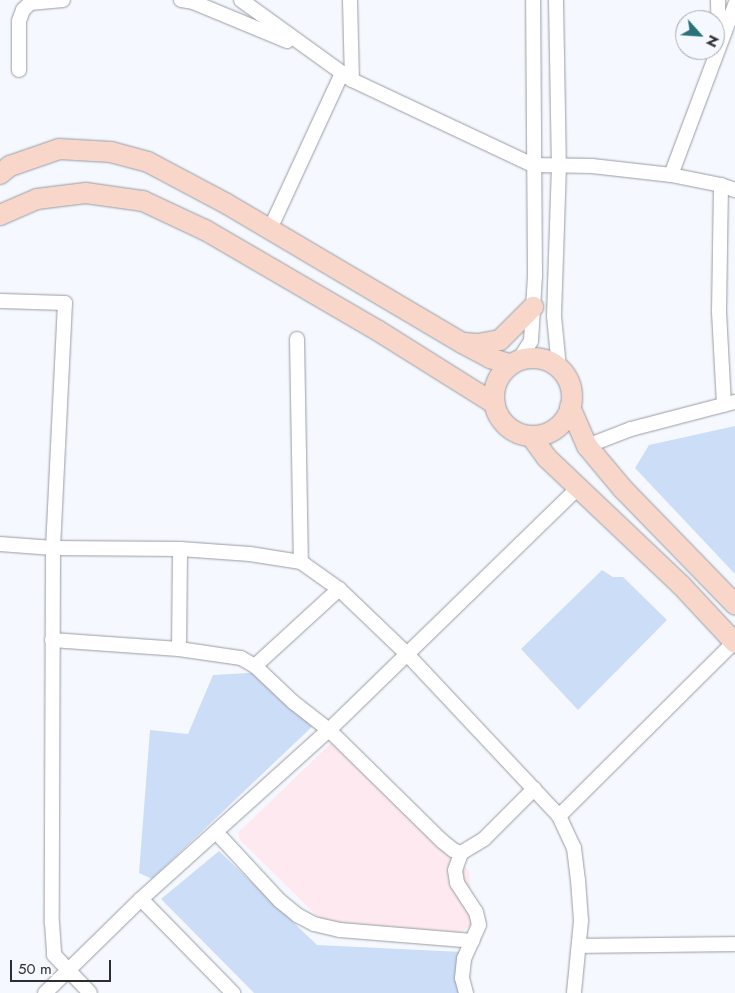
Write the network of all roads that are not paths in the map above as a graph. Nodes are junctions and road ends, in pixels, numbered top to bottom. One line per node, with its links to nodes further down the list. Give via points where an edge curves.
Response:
1 (63, 0): 11 (street, via 30,3 22,10)
2 (181, 0): 9 (street, via 193,2)
3 (242, 0): 9 (street)
4 (350, 0): 12 (street)
5 (533, 0): 13 (street)
6 (556, 0): 14 (street)
7 (735, 5): 8 (street)
8 (725, 31)
9 (308, 50): 12 (street)
10 (714, 60): 16 (street)
11 (19, 70)
12 (347, 76): 13 (street); 20 (street)
13 (533, 165): 14 (street); 22 (street)
14 (560, 165): 16 (street); 26 (street, via 554,316)
15 (0, 174): 20 (street, via 10,166 59,149 111,152 155,166)
16 (671, 175): 17 (street)
17 (721, 185): 18 (street); 27 (street, via 719,312)
18 (735, 190)
19 (0, 215): 28 (street, via 37,199 86,193 143,201 205,230 456,377)
20 (270, 229): 24 (street)
21 (0, 301): 34 (street, via 65,303)
22 (532, 307): 24 (street, via 500,340); 25 (street, via 531,342)
23 (297, 339): 36 (street)
24 (462, 343): 25 (street, via 490,358)
25 (514, 363): 26 (street, via 526,358 544,359); 28 (street, via 496,386)
26 (559, 368): 29 (street, via 569,382)
27 (730, 403): 31 (street, via 631,429)
28 (495, 404): 30 (street, via 507,426)
29 (570, 407): 30 (street, via 556,428); 31 (street)
30 (531, 436): 32 (street, via 547,458)
31 (587, 446): 38 (street, via 623,489)
32 (578, 488): 40 (street, via 681,585); 42 (street)
33 (0, 544): 34 (street)
34 (53, 548): 35 (street); 39 (street)
35 (180, 549): 36 (street, via 250,554); 41 (street)
36 (301, 562): 37 (street)
37 (340, 589): 42 (street); 43 (street)
38 (735, 604)
39 (52, 640): 41 (street); 53 (street, via 52,923 54,955)
40 (734, 642): 46 (street)
41 (179, 648): 43 (street, via 241,658)
42 (406, 653): 44 (street); 45 (street)
43 (255, 666): 44 (street, via 292,702)
44 (329, 730): 47 (street); 48 (street, via 442,841)
45 (534, 788): 46 (street); 48 (street, via 484,839)
46 (559, 816): 52 (street, via 574,848 581,921)
47 (216, 832): 49 (street); 50 (street, via 280,902 314,924 340,930)
48 (461, 853): 50 (street, via 455,870 457,883 476,912 479,925)
49 (141, 899): 53 (street); 56 (street)
50 (473, 940): 57 (street, via 464,959 462,978)
51 (735, 944): 52 (street)
52 (580, 946): 58 (street)
53 (67, 970): 54 (street); 55 (street)
54 (45, 993)
55 (90, 993)
56 (233, 993)
57 (466, 993)
58 (574, 993)

